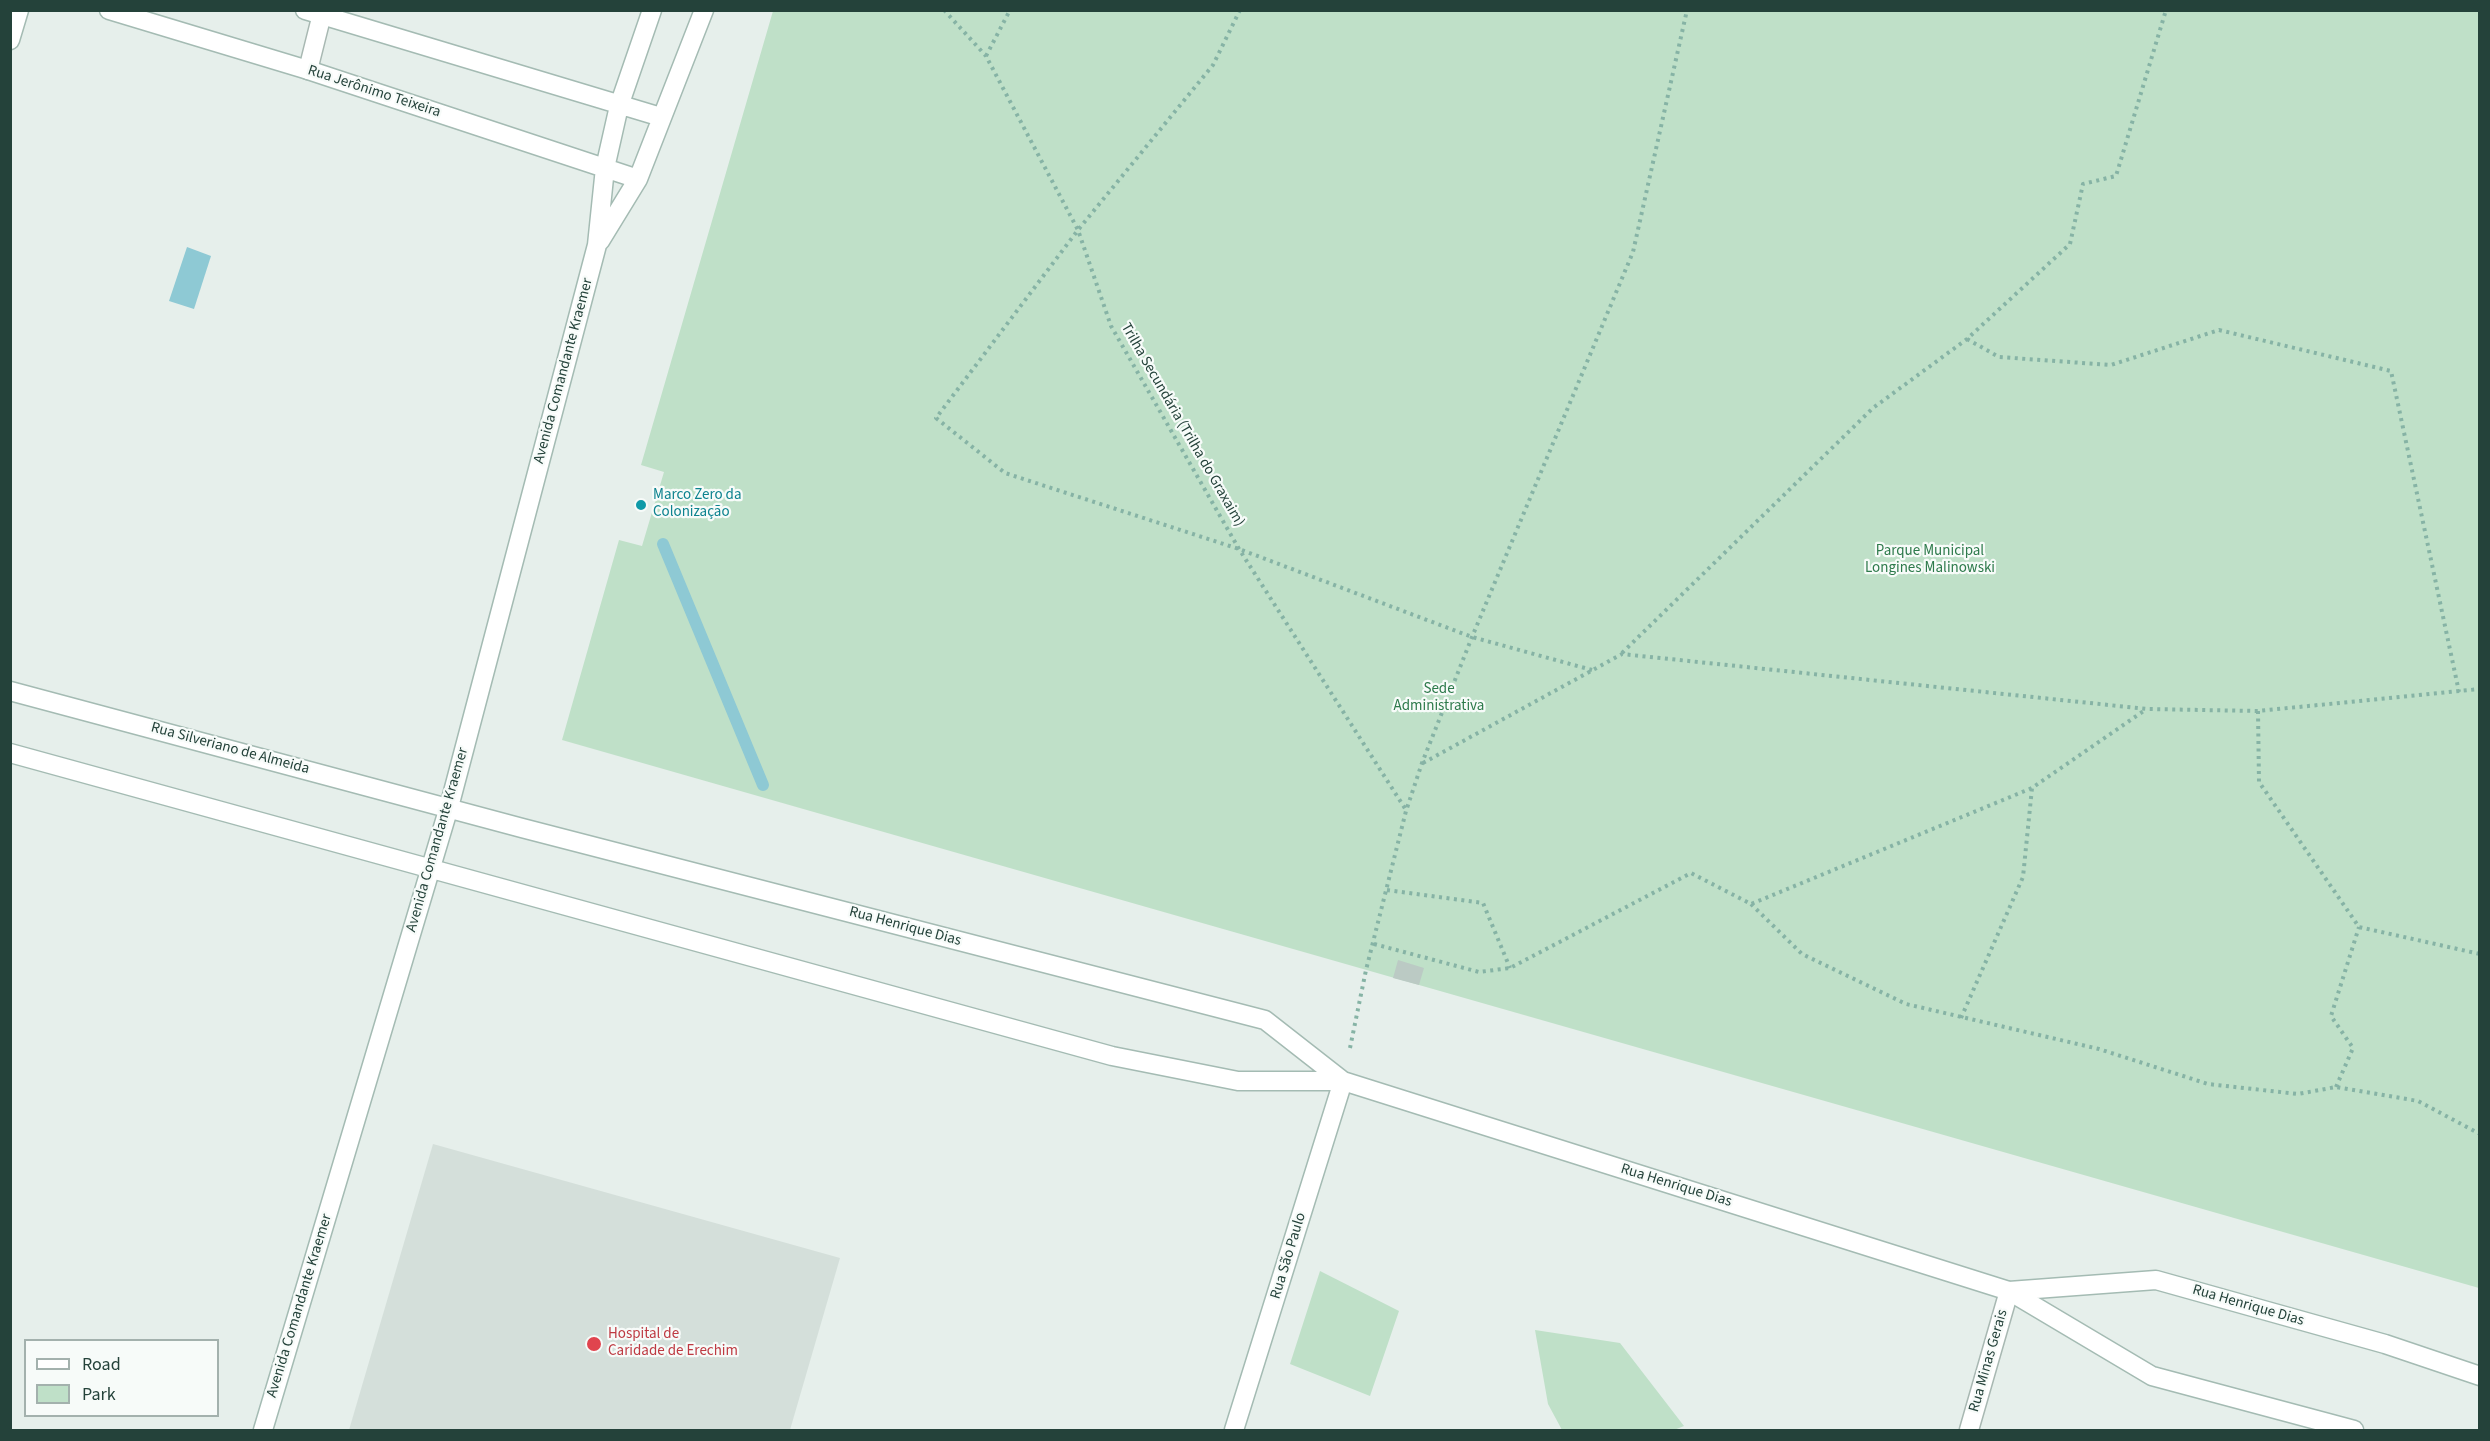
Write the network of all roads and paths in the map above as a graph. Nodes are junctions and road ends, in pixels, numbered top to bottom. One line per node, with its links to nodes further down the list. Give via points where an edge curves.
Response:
1 (19, 10): 11 (street)
2 (109, 10): 13 (street, Rua Jerônimo Teixeira)
3 (652, 10): 14 (street, Avenida Comandante Kraemer)
4 (704, 10): 15 (street, Avenida Comandante Kraemer)
5 (944, 10): 12 (path, Trilha Secundária (Trilha do Graxaim))
6 (1010, 10): 12 (path)
7 (1240, 10): 18 (path, via 1213,65)
8 (1687, 10): 22 (path, via 1633,252)
9 (2166, 10): 20 (path, via 2116,176 2083,184 2070,244)
10 (317, 12): 13 (street); 14 (street)
11 (10, 40)
12 (986, 56): 18 (path, Trilha Secundária (Trilha do Graxaim))
13 (308, 70): 16 (street, Rua Jerônimo Teixeira)
14 (619, 106): 15 (street); 16 (street, Avenida Comandante Kraemer)
15 (661, 117): 17 (street, Avenida Comandante Kraemer)
16 (605, 168): 17 (street, Rua Jerônimo Teixeira); 19 (street, Avenida Comandante Kraemer)
17 (638, 179): 19 (street, Avenida Comandante Kraemer)
18 (1078, 230): 21 (path, Trilha Secundária (Trilha do Graxaim), via 1111,326); 21 (path, via 936,418 1005,473)
19 (597, 245): 33 (street, Avenida Comandante Kraemer)
20 (1967, 339): 23 (path, via 1873,408); 27 (path, via 1999,357 2111,365 2219,330 2391,371)
21 (1239, 549): 22 (path); 34 (path, Trilha Secundária (Trilha do Graxaim))
22 (1472, 637): 24 (path); 31 (path)
23 (1622, 654): 24 (path); 28 (path)
24 (1592, 670): 31 (path)
25 (2480, 689): 27 (path)
26 (10, 691): 33 (street, Rua Silveriano de Almeida)
27 (2459, 692): 29 (path)
28 (2147, 709): 29 (path); 32 (path)
29 (2258, 711): 38 (path, via 2259,782)
30 (10, 753): 35 (street)
31 (1422, 764): 34 (path)
32 (2032, 788): 37 (path); 42 (path, via 2024,877)
33 (449, 807): 35 (street, Avenida Comandante Kraemer); 43 (street, Rua Henrique Dias, via 1265,1020)
34 (1406, 811): 36 (path)
35 (430, 868): 43 (street, Rua Henrique Dias, via 1112,1056 1238,1081); 48 (street, Avenida Comandante Kraemer)
36 (1387, 890): 39 (path); 41 (path, via 1483,903)
37 (1751, 904): 41 (path, via 1691,873); 42 (path, via 1802,954 1906,1004)
38 (2359, 927): 40 (path); 44 (path, via 2331,1016 2354,1048)
39 (1374, 944): 41 (path, via 1479,972); 43 (path)
40 (2480, 954)
41 (1510, 968)
42 (1960, 1018): 44 (path, via 2098,1049 2208,1084 2298,1094)
43 (1343, 1081): 46 (street, Rua Henrique Dias); 49 (street, Rua São Paulo)
44 (2336, 1088): 45 (path, via 2418,1101)
45 (2480, 1134)
46 (2009, 1291): 47 (street, Rua Henrique Dias, via 2156,1280 2385,1344); 50 (street, Rua Minas Gerais); 51 (street, Rua Henrique Dias, via 2152,1376)
47 (2480, 1376)
48 (263, 1431)
49 (1234, 1431)
50 (1969, 1431)
51 (2354, 1431)

